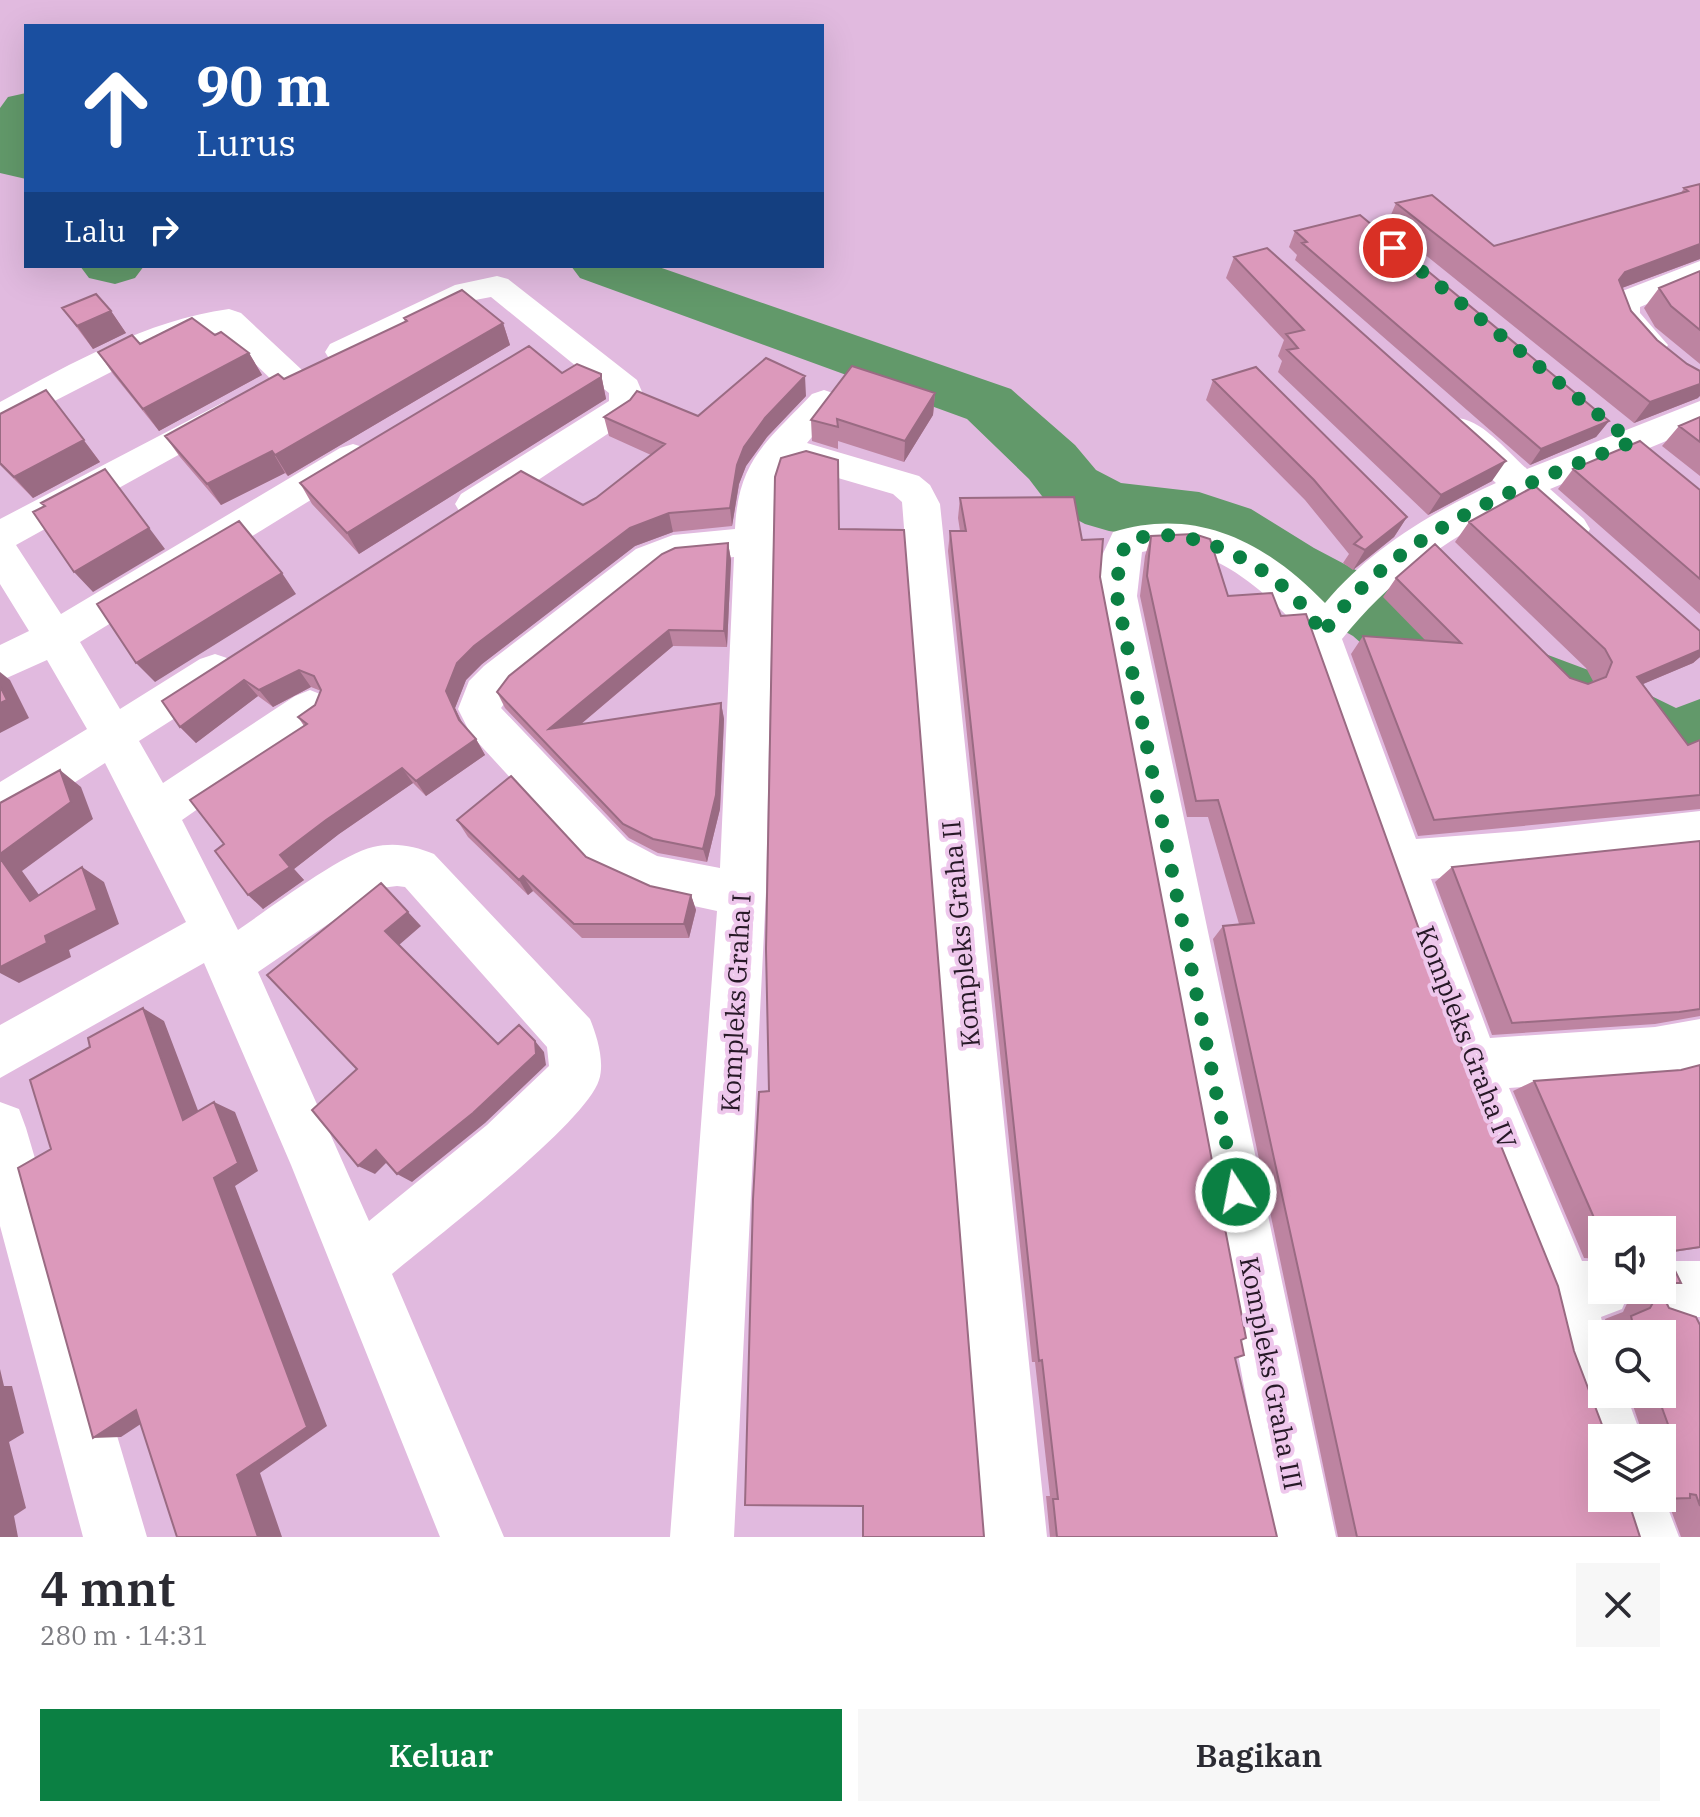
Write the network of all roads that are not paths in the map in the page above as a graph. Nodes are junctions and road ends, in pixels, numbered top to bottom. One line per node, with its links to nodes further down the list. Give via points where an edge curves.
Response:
1 (1700, 271): 2 (street, via 1623,302 1631,326)
2 (1671, 361)
3 (267, 390): 7 (street, via 229,320 215,321 109,359); 12 (street, via 459,295 497,286 545,343 625,388 628,399 621,409); 13 (street)
4 (824, 402): 9 (street)
5 (1431, 404): 10 (street)
6 (1700, 413): 10 (street)
7 (0, 417)
8 (382, 440): 19 (street)
9 (764, 469): 14 (street, Kompleks Graha I, via 755,497); 43 (street, Kompleks Graha II, via 807,456 906,485 921,504)
10 (1522, 486): 15 (street); 17 (street)
11 (1394, 509): 17 (street)
12 (450, 519)
13 (0, 536)
14 (754, 541): 28 (street, Kompleks Graha I); 28 (street, via 673,549 650,559 499,678 484,693 479,709 611,855 658,877)
15 (1593, 548)
16 (0, 552): 19 (street)
17 (1436, 552): 18 (street, via 1358,588)
18 (1327, 628): 27 (street, Kompleks Graha IV); 44 (street, Kompleks Graha III, via 1269,576 1206,543 1146,534 1127,542 1119,560 1117,596)
19 (57, 636): 21 (street); 23 (street)
20 (250, 649): 23 (street)
21 (0, 664)
22 (310, 708): 25 (street)
23 (116, 735): 24 (street); 25 (street)
24 (0, 806)
25 (158, 811): 29 (street)
26 (1700, 831): 27 (street)
27 (1399, 861): 32 (street, Kompleks Graha IV)
28 (742, 892): 42 (street, Kompleks Graha I)
29 (223, 946): 31 (street); 34 (street); 34 (street, via 372,868 418,869 572,1037 575,1076 506,1144)
30 (1700, 1044): 32 (street)
31 (0, 1053)
32 (1474, 1065): 35 (street, Kompleks Graha IV)
33 (0, 1128): 40 (street)
34 (358, 1266): 41 (street)
35 (1584, 1289): 38 (street, Kompleks Graha IV, via 1581,1352)
36 (1676, 1289): 37 (street)
37 (1700, 1289)
38 (1607, 1424)
39 (1638, 1512): 45 (street)
40 (115, 1537)
41 (472, 1537)
42 (702, 1537)
43 (1015, 1537)
44 (1304, 1537)
45 (1647, 1537)

